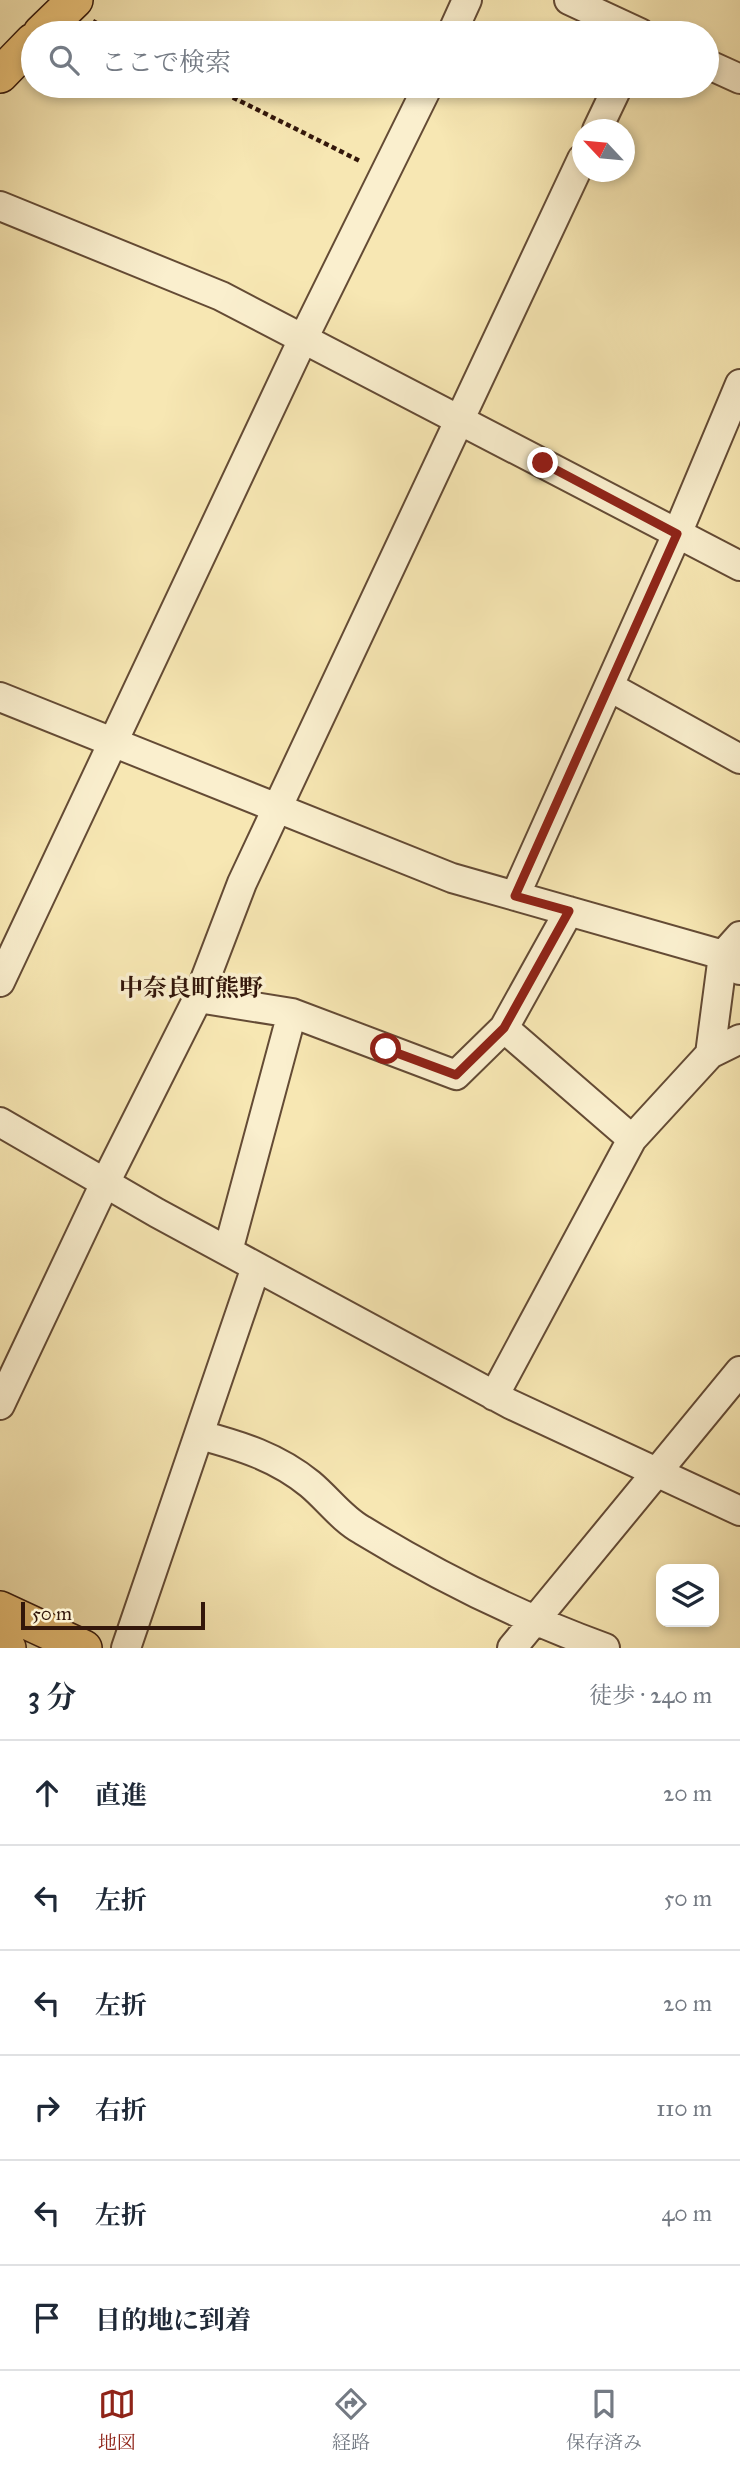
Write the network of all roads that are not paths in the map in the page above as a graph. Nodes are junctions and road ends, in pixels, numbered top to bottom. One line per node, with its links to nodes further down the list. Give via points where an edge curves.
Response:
1 (467, 0): 5 (street)
2 (570, 0): 6 (street)
3 (67, 2): 4 (main road)
4 (51, 21)
5 (457, 21)
6 (615, 21)
7 (21, 53): 9 (main road)
8 (719, 69): 10 (street)
9 (0, 75)
10 (740, 79)
11 (422, 98): 16 (street)
12 (612, 98): 13 (street)
13 (602, 119)
14 (572, 182): 18 (street)
15 (0, 206): 16 (street, via 221,296)
16 (303, 339): 18 (street); 23 (street)
17 (740, 383): 19 (street)
18 (459, 419): 19 (street); 25 (street)
19 (677, 534): 20 (street); 21 (street)
20 (740, 566)
21 (610, 687): 24 (street); 26 (street)
22 (0, 696): 23 (street)
23 (113, 742): 25 (street); 29 (street)
24 (740, 759)
25 (277, 809): 26 (street, via 452,878); 30 (street, via 242,883)
26 (515, 896): 27 (street)
27 (569, 911): 28 (street); 32 (street)
28 (734, 954): 34 (street)
29 (0, 982)
30 (198, 998): 31 (street); 37 (street)
31 (292, 1013): 32 (street, via 456,1075); 38 (street)
32 (504, 1028): 36 (street)
33 (740, 1039): 34 (street)
34 (710, 1054): 36 (street)
35 (0, 1122): 37 (street)
36 (632, 1139): 41 (street)
37 (105, 1183): 38 (street); 42 (street)
38 (228, 1251): 39 (street)
39 (256, 1267): 41 (street); 43 (street)
40 (740, 1371): 44 (street)
41 (494, 1396): 44 (street)
42 (0, 1405)
43 (200, 1435): 47 (street, via 279,1461 358,1528); 51 (street)
44 (656, 1471): 45 (street); 47 (street)
45 (740, 1511)
46 (0, 1609): 50 (main road)
47 (534, 1622): 52 (street); 53 (street)
48 (0, 1644): 49 (main road)
49 (8, 1648)
50 (84, 1648)
51 (126, 1648)
52 (512, 1648)
53 (605, 1648)

